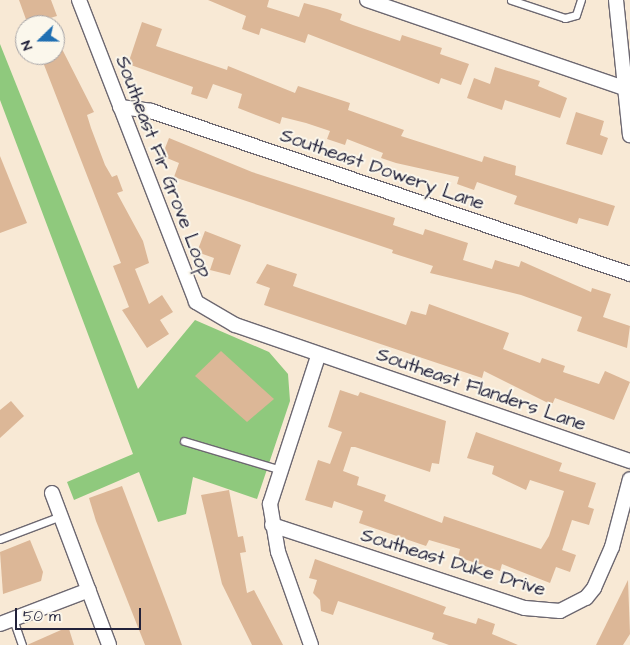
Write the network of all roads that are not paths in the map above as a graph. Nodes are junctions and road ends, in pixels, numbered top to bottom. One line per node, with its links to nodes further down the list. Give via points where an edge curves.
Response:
1 (79, 0): 7 (street, Southeast Fir Grove Loop)
2 (367, 0): 6 (street)
3 (511, 0): 4 (lane, via 565,18 576,15)
4 (581, 0)
5 (616, 0): 6 (street)
6 (624, 88): 8 (street)
7 (120, 107): 9 (street, Southeast Dowery Lane, via 151,111); 10 (street, Southeast Fir Grove Loop, via 196,302 235,326)
8 (630, 135)
9 (630, 274)
10 (318, 356): 12 (street, Southeast Flanders Lane); 13 (street)
11 (184, 441): 13 (lane)
12 (630, 461)
13 (278, 469): 17 (street, via 270,504)
14 (630, 479): 17 (street, Southeast Duke Drive, via 612,547 594,588 586,598 560,611 525,608)
15 (52, 493): 16 (street)
16 (61, 516): 18 (lane); 19 (street)
17 (272, 525): 23 (street)
18 (0, 539)
19 (88, 590): 20 (street); 22 (street)
20 (6, 622): 21 (lane)
21 (22, 645)
22 (109, 645)
23 (311, 645)

